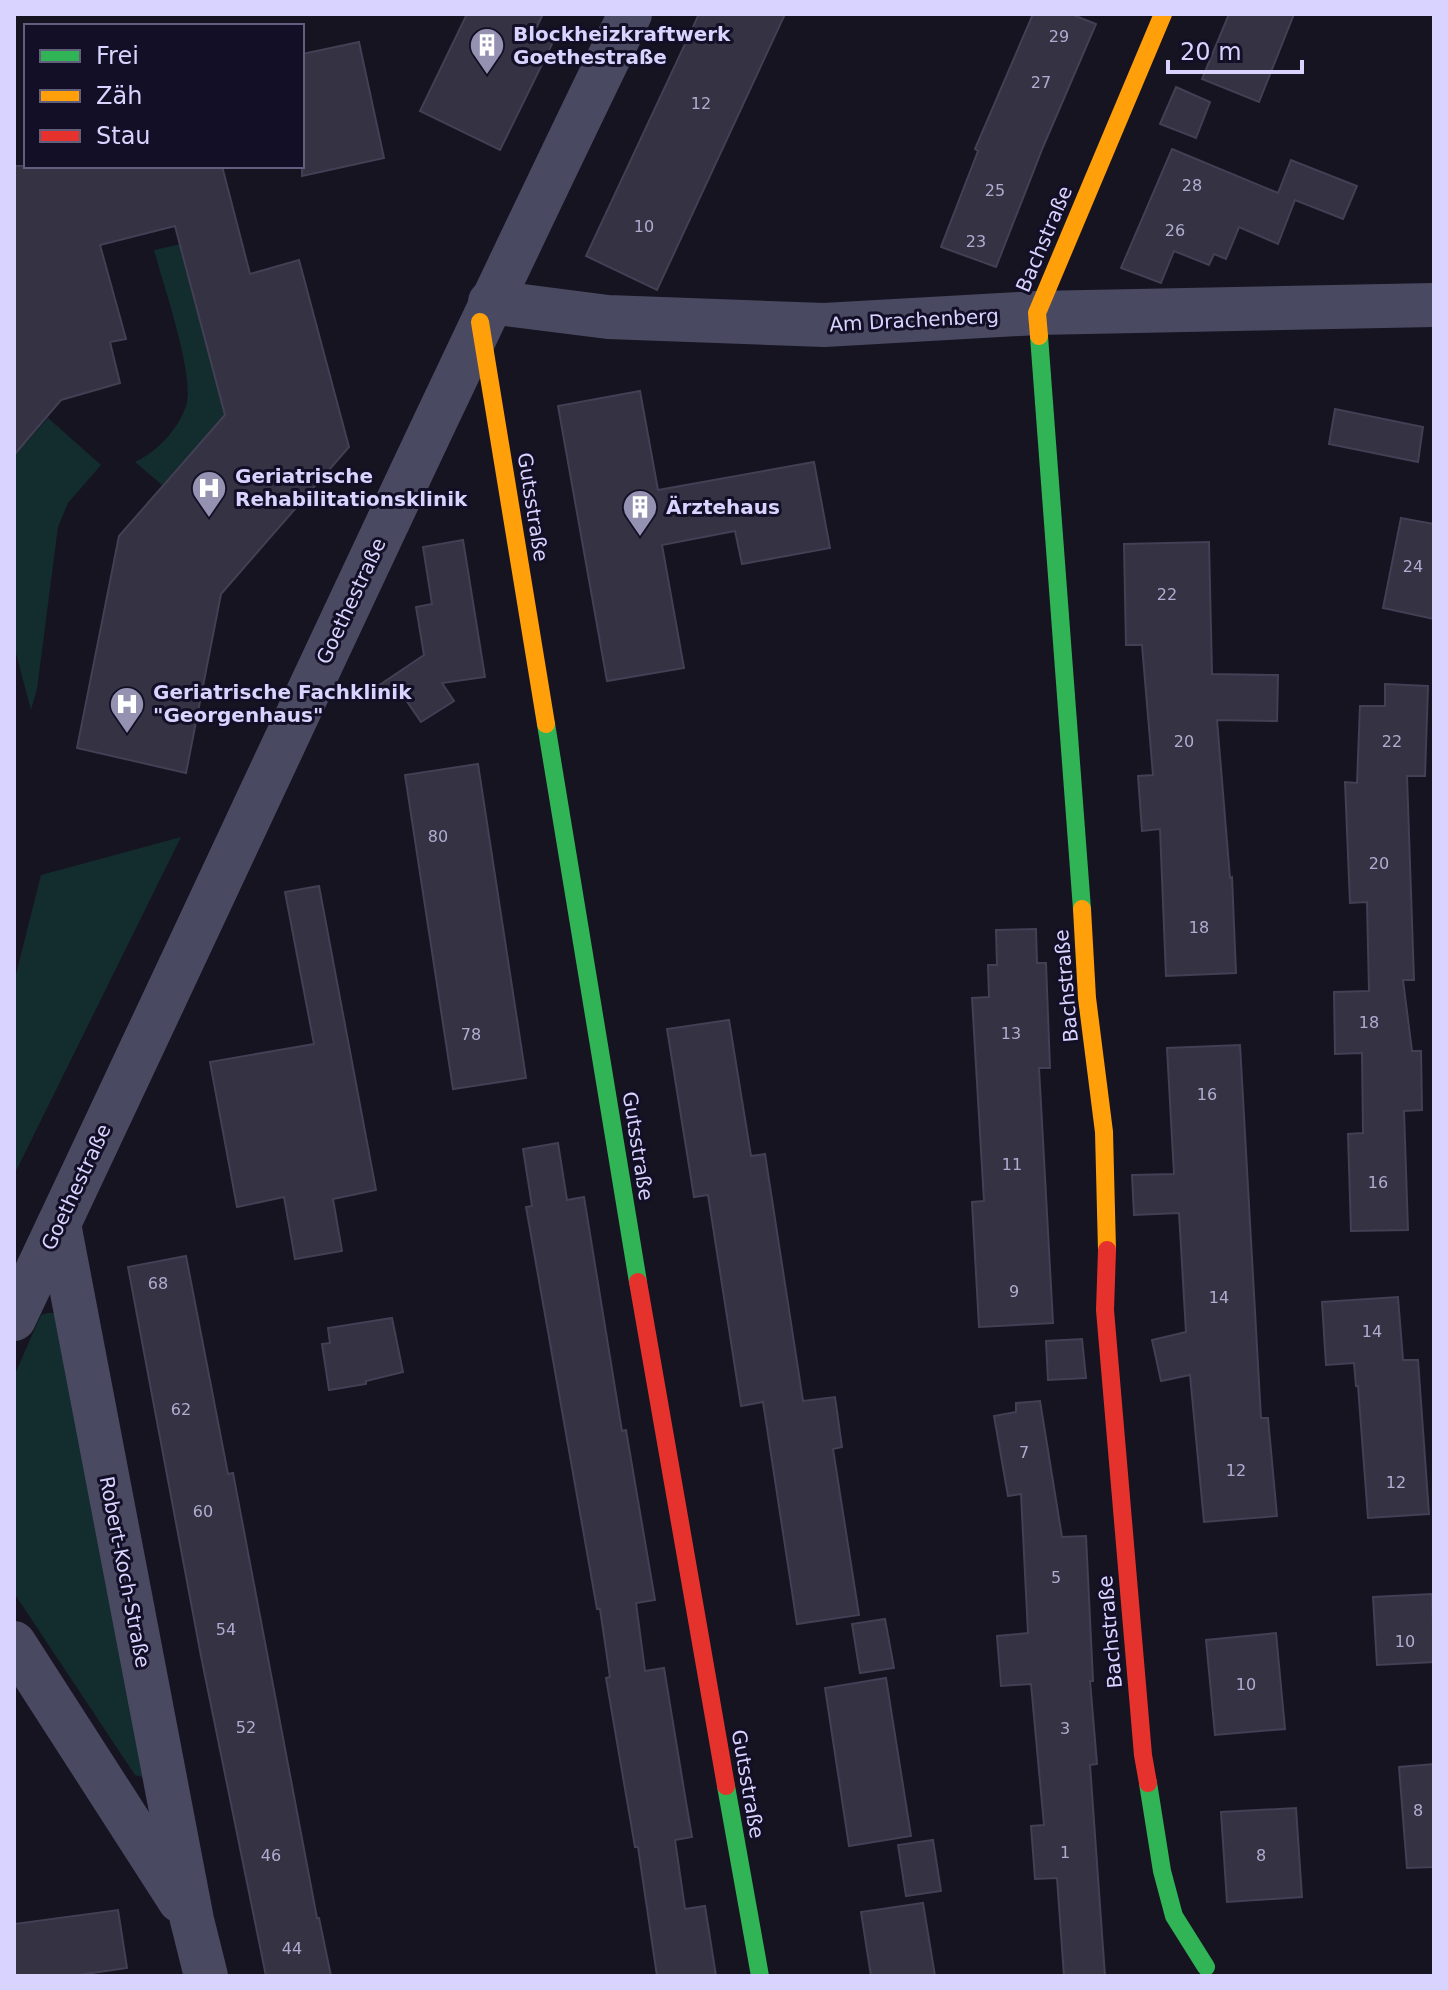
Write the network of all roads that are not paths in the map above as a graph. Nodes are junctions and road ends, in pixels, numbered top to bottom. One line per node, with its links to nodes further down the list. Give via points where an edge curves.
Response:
1 (630, 14): 4 (street, Goethestraße)
2 (1163, 14): 5 (street, Bachstraße)
3 (1434, 305): 5 (street, Am Drachenberg)
4 (485, 312): 5 (street, Am Drachenberg, via 824,325); 6 (street, Goethestraße); 12 (street, Gutsstraße, via 656,1392)
5 (1037, 313): 10 (street, Bachstraße, via 1087,998 1104,1132 1105,1310 1143,1755 1174,1916)
6 (59, 1224): 7 (street, Goethestraße); 9 (street, Robert-Koch-Straße)
7 (14, 1319)
8 (14, 1643): 9 (street, Robert-Koch-Straße)
9 (192, 1920): 11 (street, Robert-Koch-Straße)
10 (1206, 1967)
11 (206, 1976)
12 (760, 1976)

